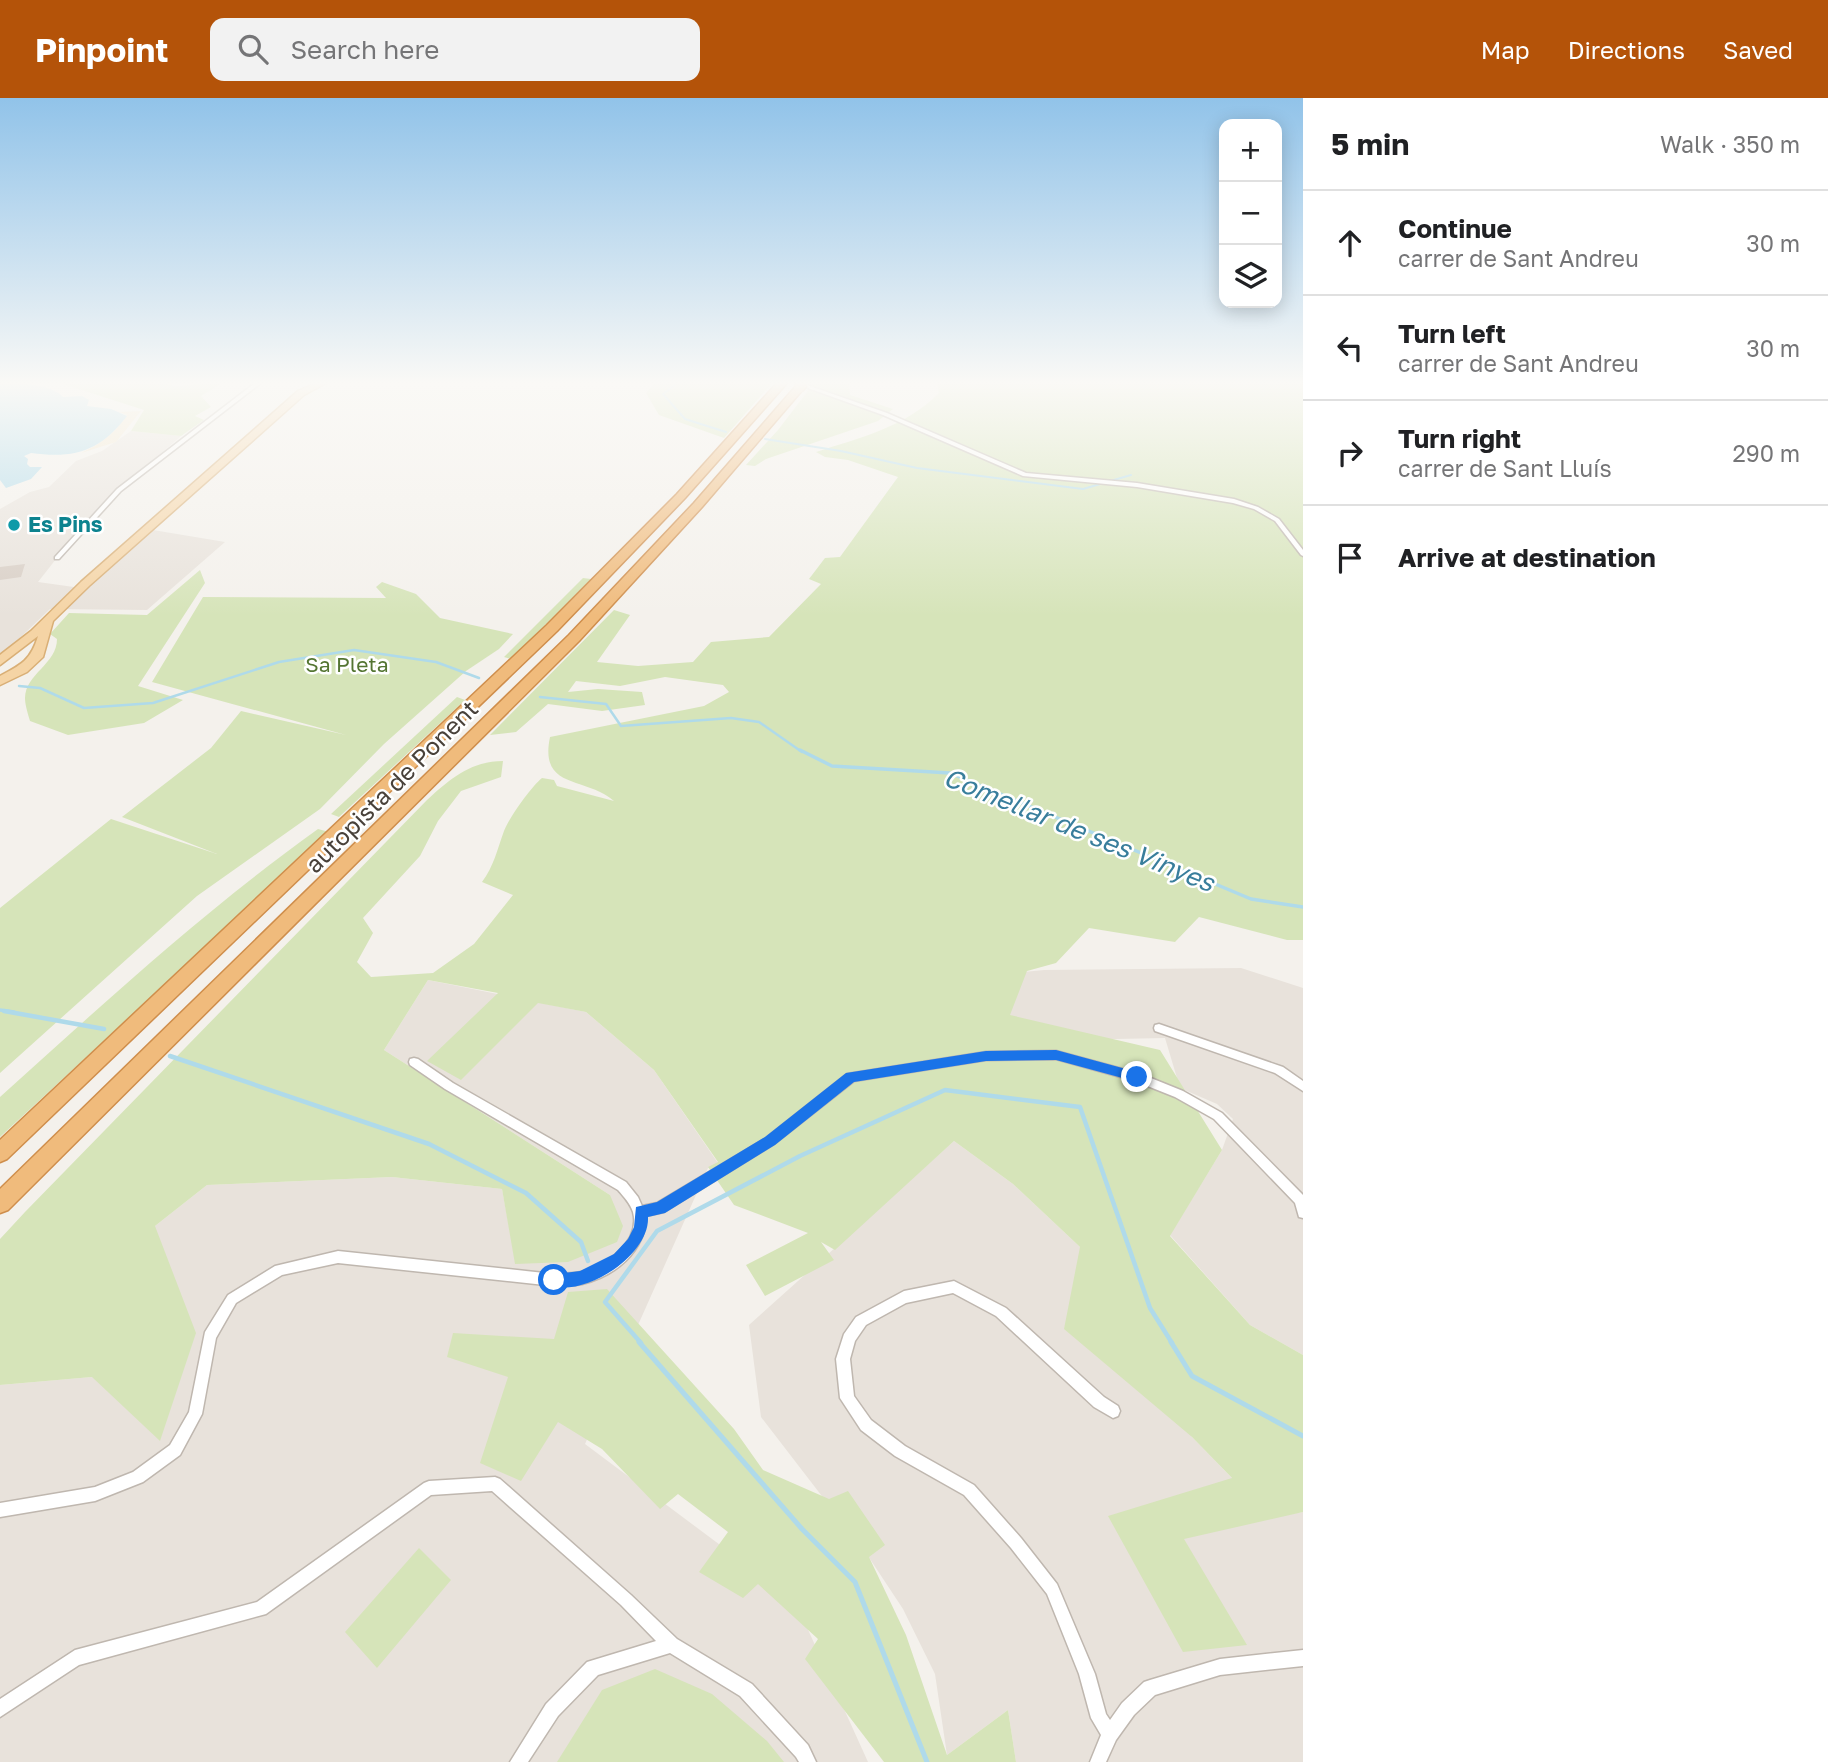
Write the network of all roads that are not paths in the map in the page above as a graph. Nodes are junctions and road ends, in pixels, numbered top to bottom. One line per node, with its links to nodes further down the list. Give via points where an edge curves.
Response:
1 (157, 461): 7 (street, via 119,490)
2 (225, 461): 8 (main road)
3 (713, 461): 15 (highway, autopista de Ponent, via 562,619)
4 (737, 461): 16 (highway, autopista de Ponent, via 574,638)
5 (993, 461): 6 (street, via 1025,475 1186,492 1256,508 1277,520)
6 (1303, 554)
7 (57, 558)
8 (51, 617): 9 (main road); 10 (main road, via 43,646)
9 (2, 659): 10 (main road, via 3,667 8,668)
10 (31, 662): 11 (main road)
11 (0, 681)
12 (1159, 1028): 14 (street, via 1279,1070)
13 (414, 1062): 19 (street, via 622,1186)
14 (1303, 1087)
15 (0, 1153)
16 (25, 1178): 18 (highway, autopista de Ponent); 21 (highway)
17 (1301, 1199): 19 (street, via 1218,1116 1179,1094 1137,1077 1056,1055 986,1056 851,1077 770,1141 660,1208); 20 (street)
18 (0, 1203)
19 (641, 1212): 23 (street, via 642,1227 633,1243 619,1258 581,1278 554,1280 338,1257 279,1270 232,1299 215,1327 195,1414 175,1450 138,1477 95,1494)
20 (1303, 1213)
21 (0, 1217)
22 (1113, 1412): 27 (street, via 1001,1312 954,1287 904,1297 861,1321 849,1338 843,1359 847,1398 866,1425 900,1451 969,1490 1052,1589 1087,1674 1099,1718)
23 (0, 1510)
24 (671, 1645): 26 (street, via 495,1484 429,1488 261,1609 75,1658); 29 (street, via 593,1668 552,1710); 30 (street, via 746,1689)
25 (1303, 1658): 27 (street, via 1220,1667 1150,1688)
26 (0, 1709)
27 (1110, 1734): 28 (street)
28 (1101, 1761)
29 (518, 1762)
30 (808, 1762)

